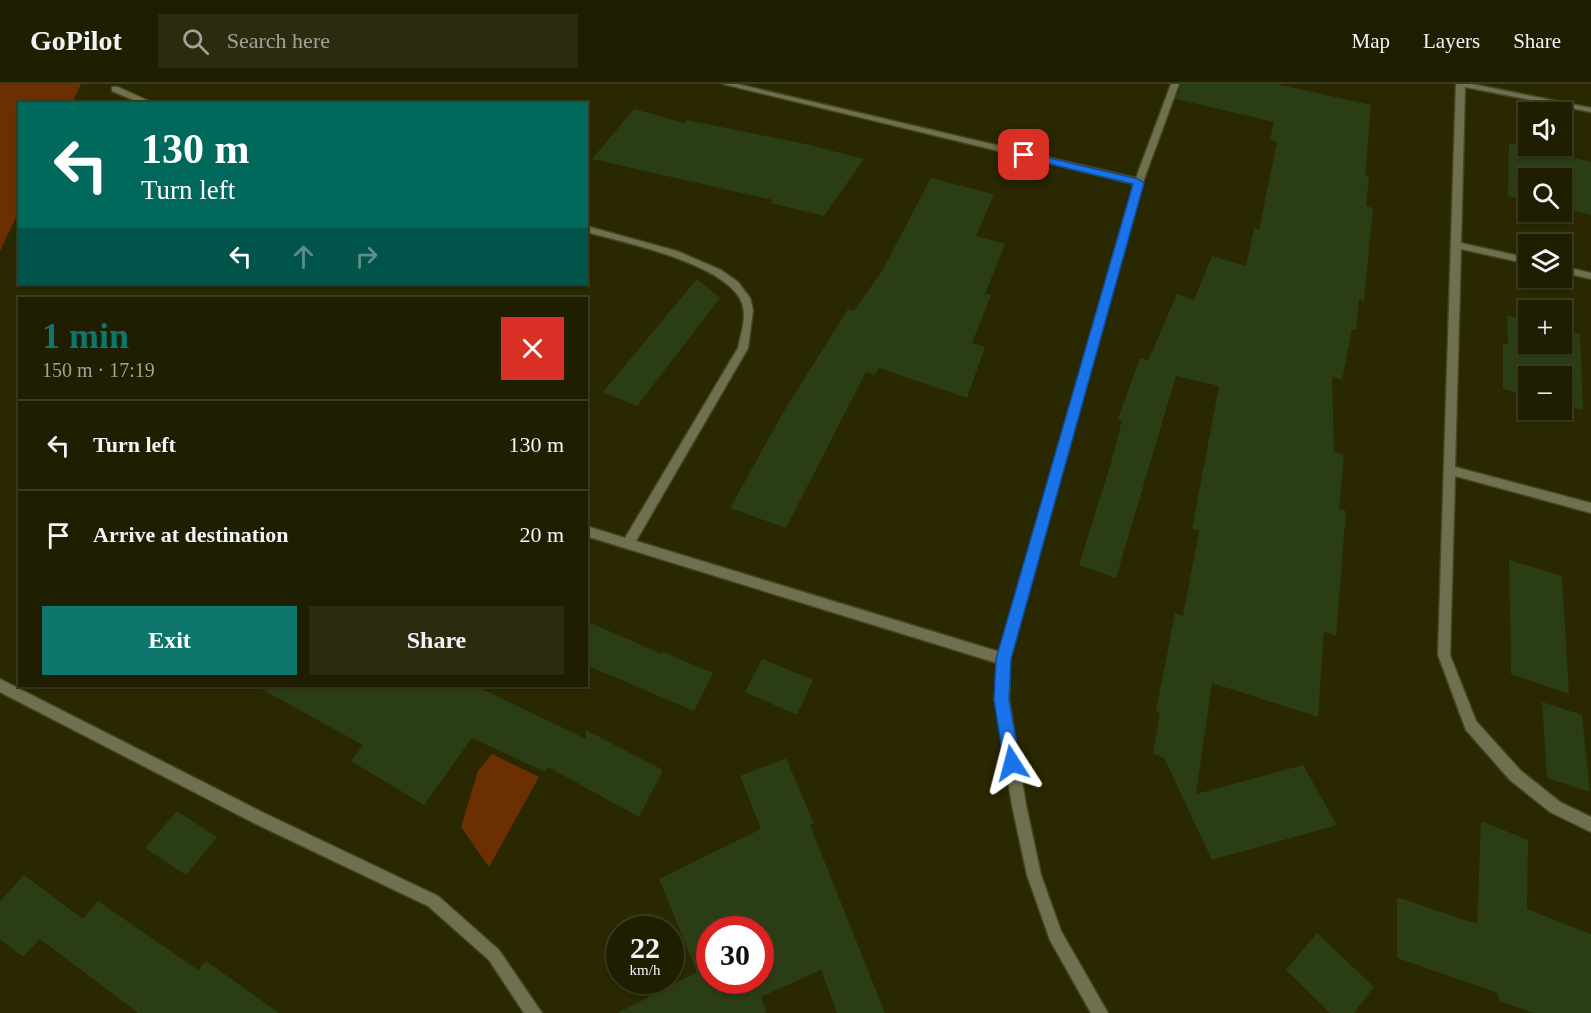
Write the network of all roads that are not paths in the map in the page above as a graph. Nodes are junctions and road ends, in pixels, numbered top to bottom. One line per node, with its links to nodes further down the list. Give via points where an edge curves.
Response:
1 (727, 84): 7 (street)
2 (1175, 84): 7 (street)
3 (1460, 84): 6 (street); 9 (street)
4 (115, 89): 5 (street)
5 (146, 102)
6 (1591, 110)
7 (1138, 183): 17 (street)
8 (588, 230): 16 (street, via 710,267 731,281 745,298 749,320 742,348)
9 (1458, 245): 10 (street); 13 (street)
10 (1518, 259)
11 (1572, 271): 12 (street)
12 (1591, 276)
13 (1451, 470): 14 (street); 19 (street, via 1444,655 1471,725 1515,775 1555,807)
14 (1591, 508)
15 (588, 532): 16 (street)
16 (627, 545): 17 (street)
17 (1004, 659): 21 (street, via 1002,700 1034,874 1055,935)
18 (0, 685): 20 (street, via 259,818 433,901 494,955)
19 (1591, 825)
20 (534, 1013)
21 (1100, 1013)

